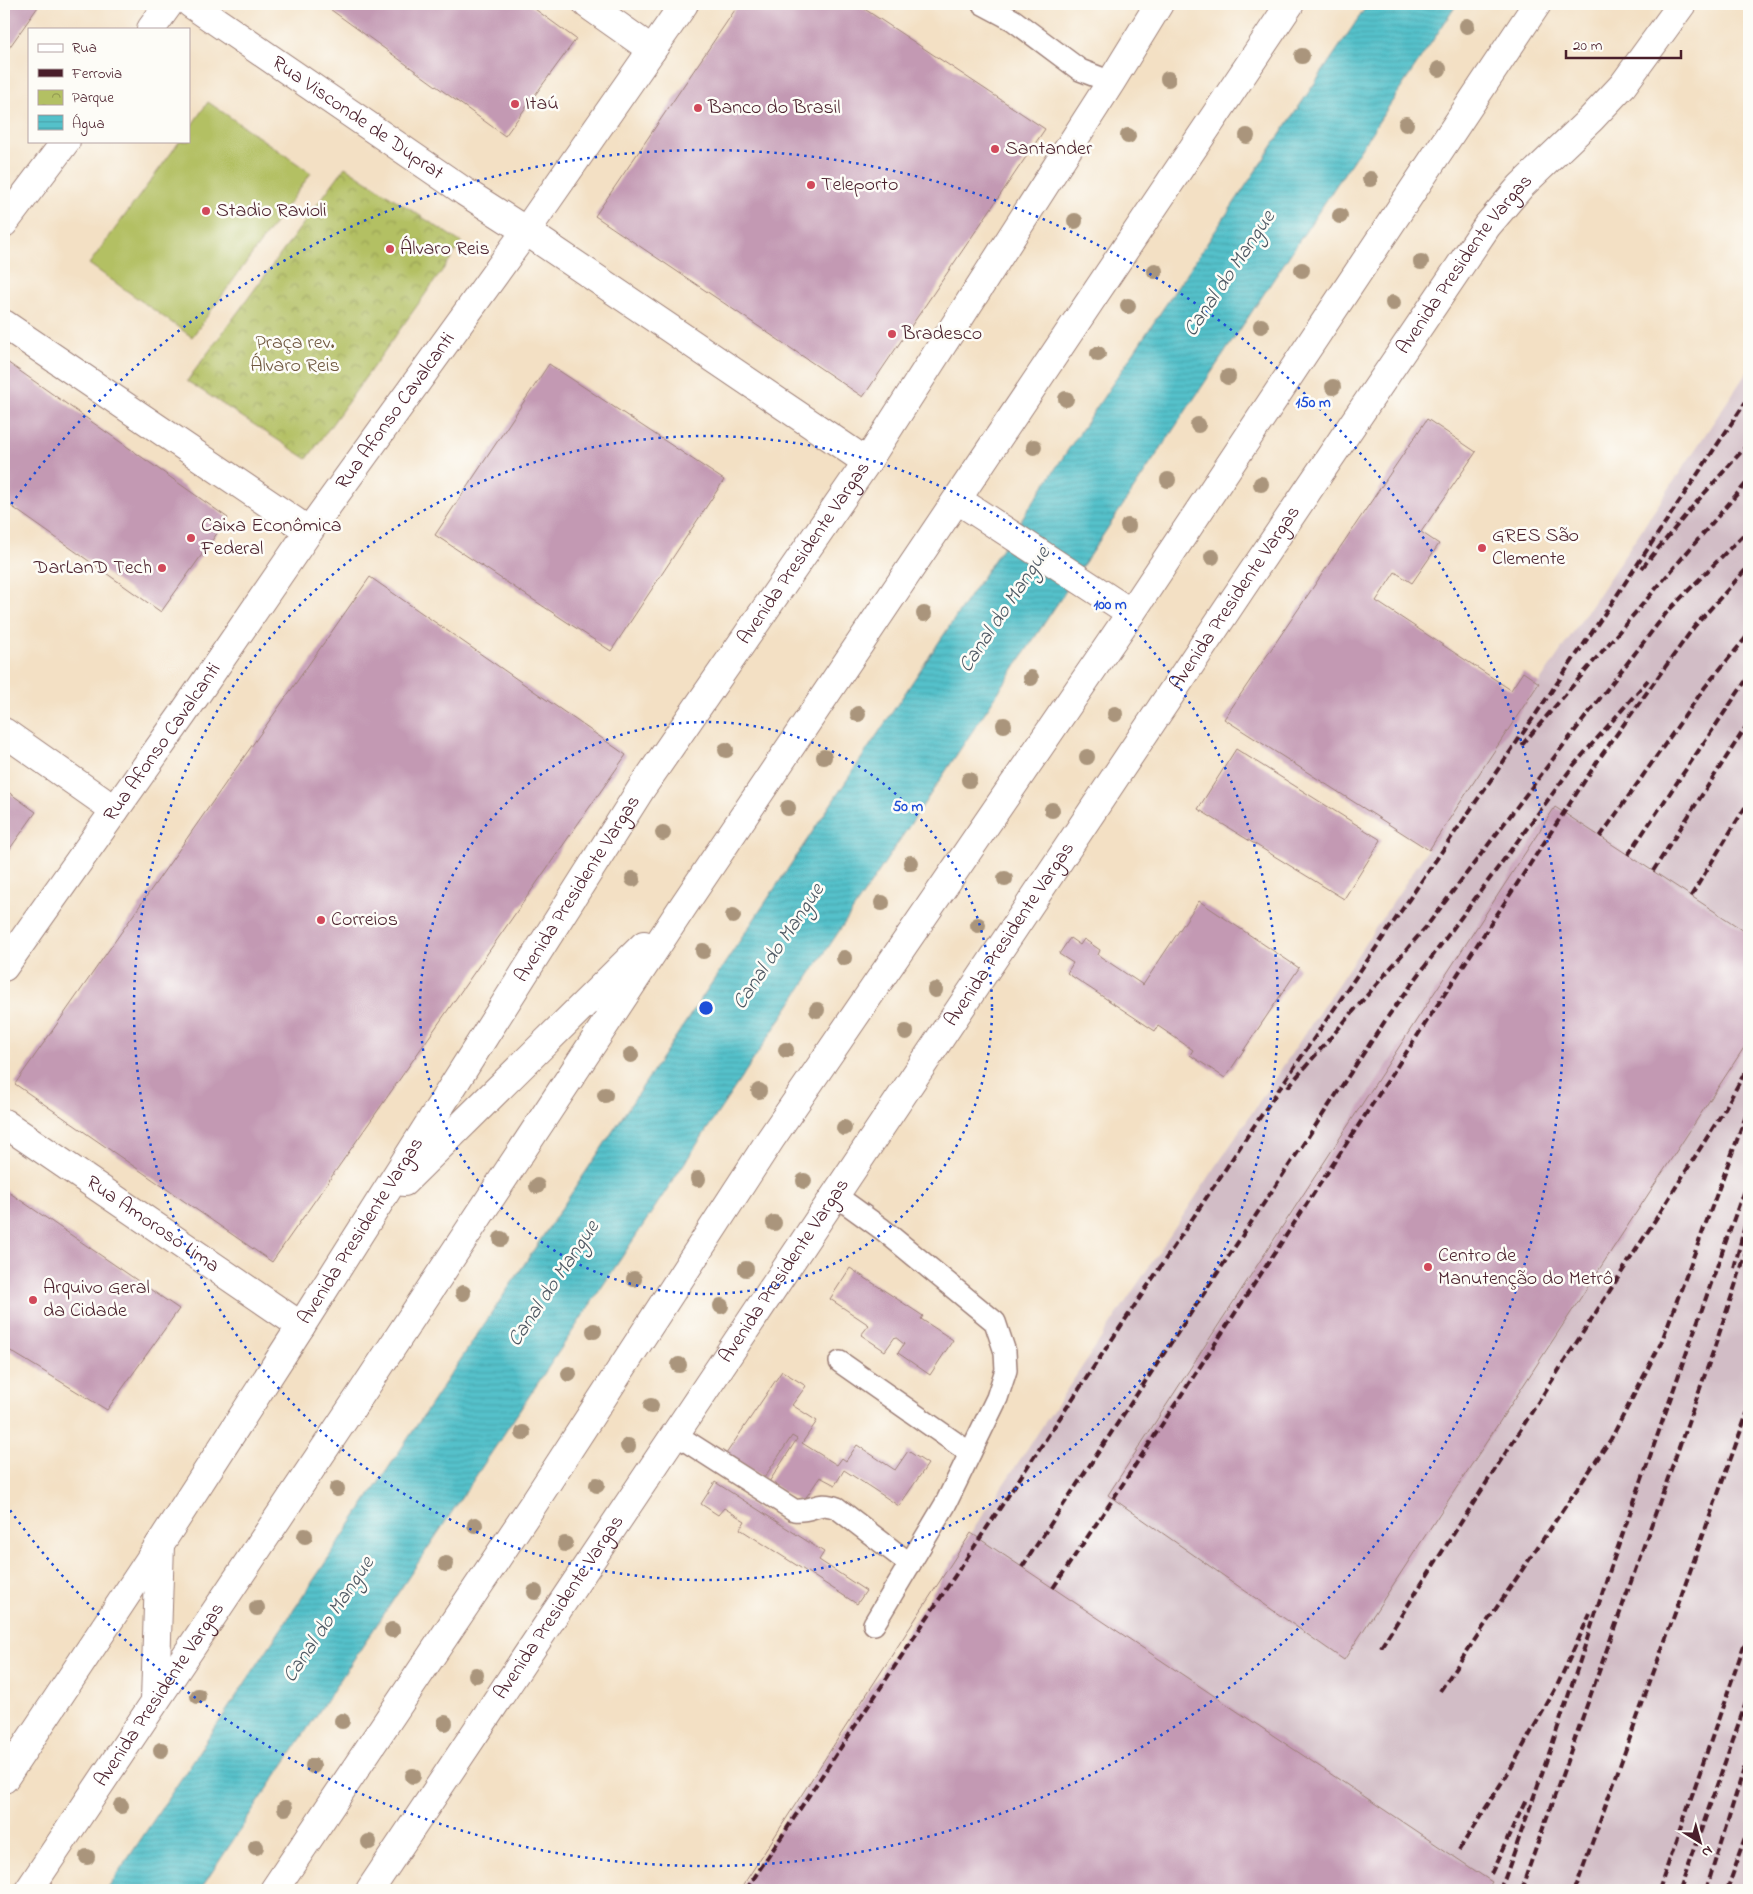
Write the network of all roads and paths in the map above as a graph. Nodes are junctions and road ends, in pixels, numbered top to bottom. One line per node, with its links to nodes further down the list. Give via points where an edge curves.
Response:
1 (169, 4): 10 (main road)
2 (191, 4): 15 (main road, Rua Visconde de Duprat)
3 (587, 4): 11 (main road)
4 (684, 4): 11 (main road, Rua Afonso Cavalcanti)
5 (983, 4): 12 (lane, via 1012,20 1080,70)
6 (1159, 4): 12 (main road, Avenida Presidente Vargas)
7 (1290, 4): 18 (main road, Avenida Presidente Vargas)
8 (1537, 4): 20 (main road)
9 (1682, 4): 26 (main road, Avenida Presidente Vargas, via 1623,85 1521,186 1487,226)
10 (152, 28)
11 (652, 50): 15 (main road, Rua Afonso Cavalcanti)
12 (1111, 82): 17 (main road, Avenida Presidente Vargas)
13 (65, 142): 14 (main road)
14 (4, 223)
15 (526, 231): 17 (main road, Rua Visconde de Duprat); 19 (main road, Rua Afonso Cavalcanti)
16 (4, 324): 19 (main road)
17 (867, 462): 27 (main road, Avenida Presidente Vargas, via 642,789)
18 (958, 500): 20 (main road); 23 (main road, Avenida Presidente Vargas)
19 (309, 531): 22 (main road, Rua Afonso Cavalcanti)
20 (1131, 613): 38 (main road, via 770,1140 539,1494)
21 (4, 732): 22 (main road)
22 (115, 810): 24 (main road, Rua Afonso Cavalcanti)
23 (684, 905): 27 (main road); 35 (main road, Avenida Presidente Vargas)
24 (4, 967)
25 (4, 1123): 28 (main road, Rua Amoroso Lima)
26 (835, 1196): 30 (main road, Avenida Presidente Vargas); 31 (lane, via 882,1229 995,1322 1005,1352 1006,1370 997,1398)
27 (369, 1217): 28 (main road, Avenida Presidente Vargas)
28 (301, 1326): 32 (main road, Avenida Presidente Vargas)
29 (840, 1362): 31 (lane)
30 (675, 1434): 33 (lane, via 794,1510 804,1511 819,1504 837,1508); 39 (main road, Avenida Presidente Vargas)
31 (970, 1453): 33 (lane)
32 (160, 1544): 35 (main road); 36 (main road, Avenida Presidente Vargas)
33 (910, 1564): 34 (lane)
34 (874, 1624)
35 (155, 1700): 37 (main road, Avenida Presidente Vargas)
36 (4, 1780)
37 (29, 1890)
38 (274, 1890)
39 (370, 1890)

